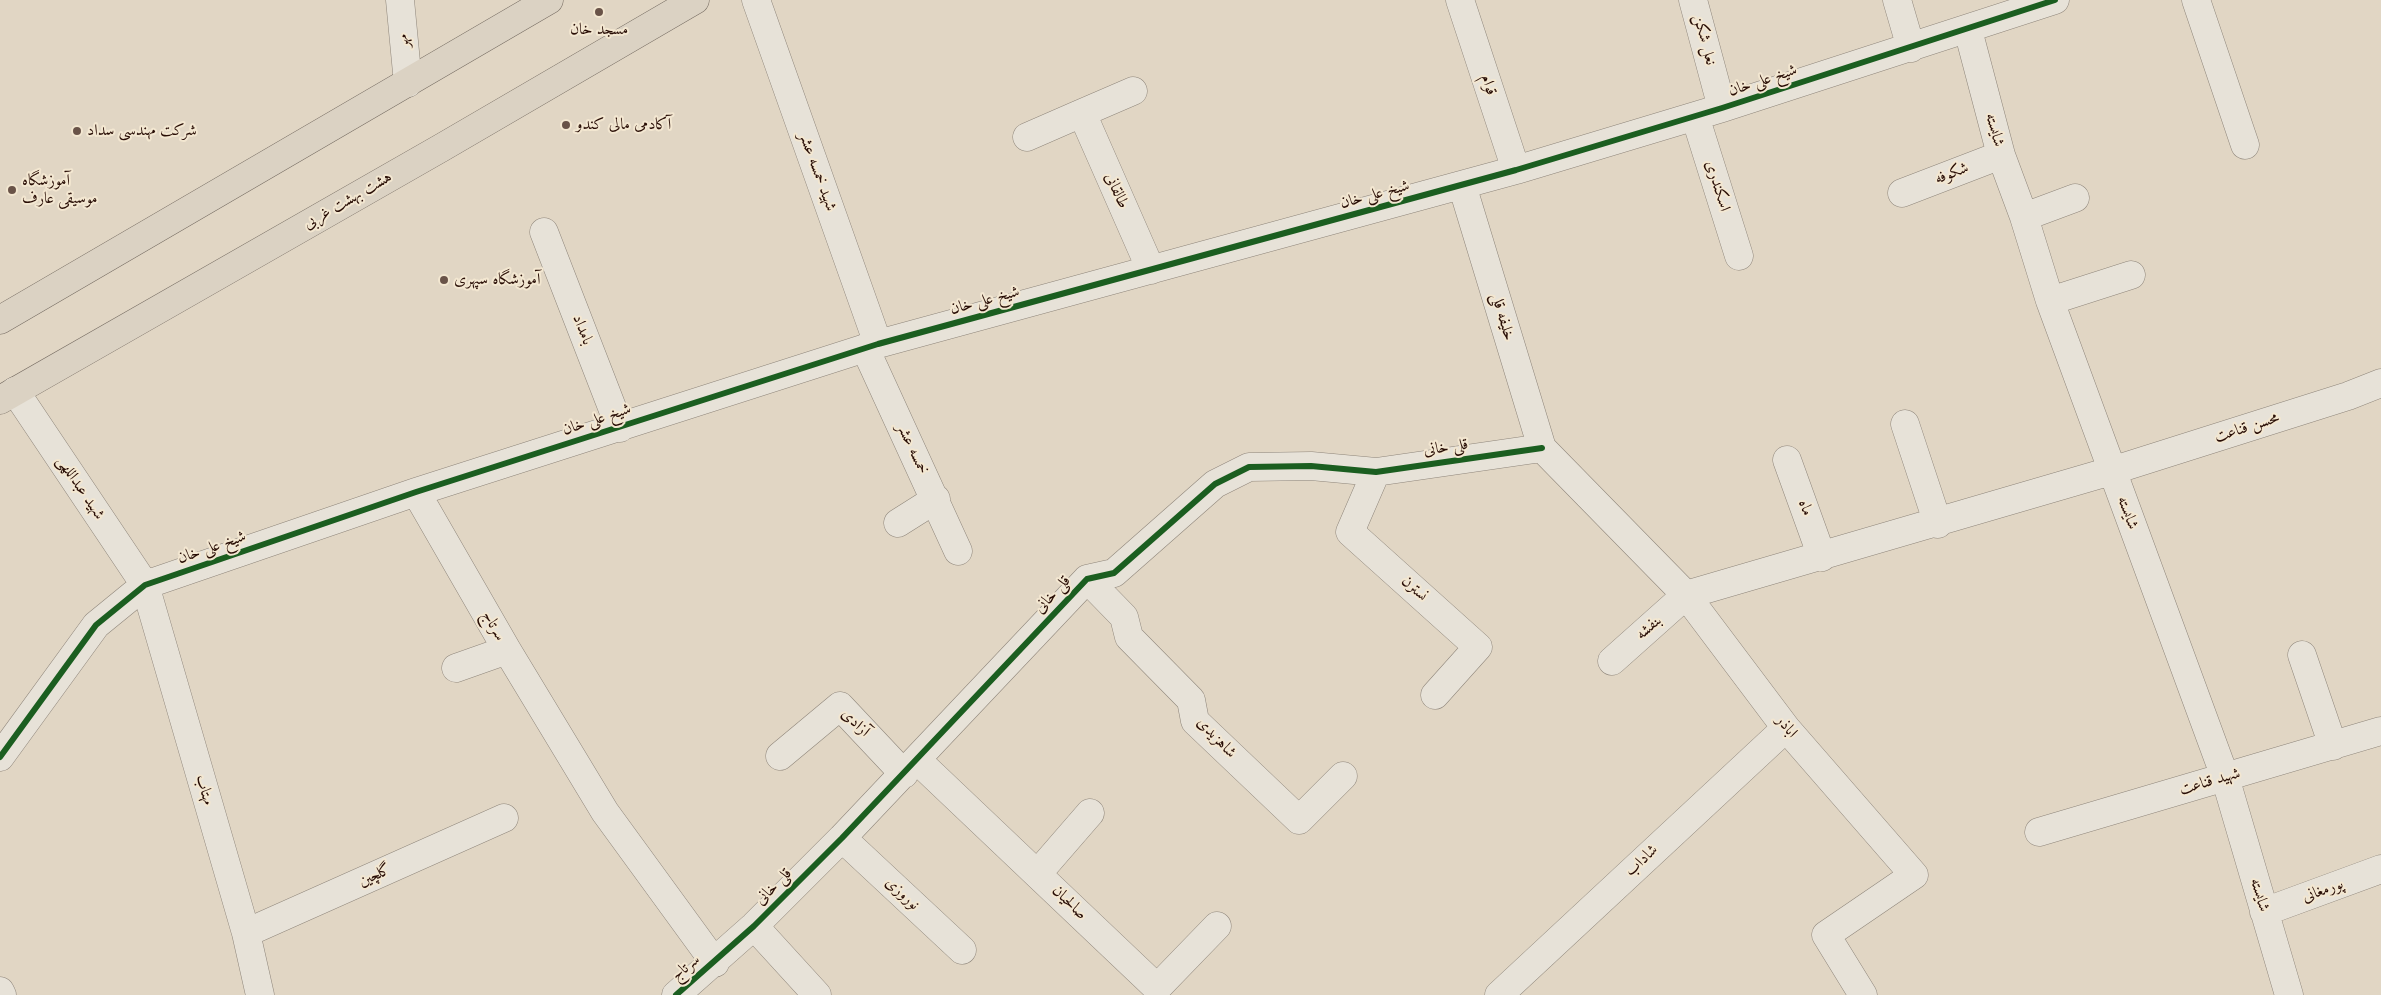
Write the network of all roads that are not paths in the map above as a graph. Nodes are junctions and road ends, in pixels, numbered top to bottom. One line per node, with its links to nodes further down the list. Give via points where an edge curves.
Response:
1 (400, 0): 12 (street, مهر)
2 (549, 0): 12 (main road)
3 (695, 0): 33 (main road, هشت بهشت غربی)
4 (756, 0): 31 (street, شهید خمسه عشر)
5 (1460, 0): 20 (street, قوام)
6 (1693, 0): 14 (street, نعل شکن)
7 (1897, 0): 11 (street)
8 (2055, 0): 10 (street, شیخ علی خان)
9 (2196, 0): 18 (street)
10 (1968, 30): 11 (street, شیخ علی خان); 19 (street, شایسته)
11 (1911, 48): 14 (street, شیخ علی خان)
12 (408, 83): 30 (main road)
13 (1133, 91): 15 (street)
14 (1722, 108): 16 (street, شیخ علی خان)
15 (1082, 113): 17 (street); 27 (street, طالقانی)
16 (1695, 116): 20 (street, شیخ علی خان); 26 (street, اسکندری)
17 (1027, 137)
18 (2245, 145)
19 (2001, 155): 22 (street, شکوفه); 24 (street, شایسته)
20 (1516, 170): 21 (street, شیخ علی خان)
21 (1462, 185): 27 (street, شیخ علی خان); 36 (street, خلیفه قلی)
22 (1902, 193)
23 (2075, 198): 24 (street)
24 (2024, 217): 29 (street, شایسته)
25 (544, 232): 35 (street, بامداد)
26 (1739, 256)
27 (1150, 270): 31 (street, شیخ علی خان)
28 (2131, 275): 29 (street)
29 (2050, 301): 38 (street, شایسته)
30 (0, 320)
31 (872, 346): 35 (street, شیخ علی خان); 41 (street, خمسه عشر)
32 (2381, 383): 38 (street, محسن قناعت)
33 (8, 396): 47 (street, شهید عبداللهی)
34 (1905, 424): 43 (street)
35 (620, 428): 40 (street, شیخ علی خان)
36 (1542, 448): 39 (street, قلی خانی); 48 (street, اباذر)
37 (1787, 460): 45 (street, ماه)
38 (2111, 471): 43 (street, محسن قناعت); 61 (street, شایسته)
39 (1376, 472): 46 (street, قلی خانی, via 1311,466 1249,467 1215,484 1114,573); 53 (street, نسترن, via 1350,532 1478,647)
40 (416, 492): 47 (street, شیخ علی خان); 49 (street, سرتاج)
41 (936, 499): 42 (street); 44 (street, خمسه عشر)
42 (898, 523)
43 (1938, 524): 45 (street, محسن قناعت)
44 (958, 551)
45 (1822, 557): 48 (street, محسن قناعت)
46 (1087, 579): 59 (street, قلی خانی); 60 (street, شاهزیدی, via 1124,617 1129,637 1190,700 1195,721 1299,820)
47 (145, 585): 58 (street, شیخ علی خان, via 96,626); 71 (street, مهتاب)
48 (1686, 595): 51 (street, بنفشه); 54 (street, اباذر)
49 (507, 650): 52 (street); 73 (street, سرتاج, via 605,812)
50 (2302, 655): 56 (street)
51 (1612, 661)
52 (456, 668)
53 (1435, 695)
54 (1786, 728): 75 (street, شاداب); 80 (street, اباذر, via 1914,876 1826,935)
55 (2381, 731): 56 (street, شهید قناعت)
56 (2332, 746): 61 (street, شهید قناعت)
57 (780, 756): 59 (street, آزادی, via 840,706)
58 (0, 757)
59 (910, 767): 65 (street, قلی خانی); 67 (street, صالحیان)
60 (1343, 776)
61 (2225, 778): 64 (street, شهید قناعت); 68 (street, شایسته)
62 (1090, 813): 67 (street)
63 (504, 818): 71 (street, گلچین)
64 (2039, 832)
65 (842, 838): 69 (street, قلی خانی); 72 (street, نوروزی)
66 (2381, 869): 68 (street, پورمغانی)
67 (1038, 873): 70 (street, صالحیان, via 1157,988)
68 (2264, 912): 81 (street, شایسته)
69 (754, 926): 73 (street, قلی خانی); 79 (street)
70 (1217, 926)
71 (246, 933): 77 (street, مهتاب)
72 (962, 950)
73 (715, 963): 78 (street, سرتاج)
74 (0, 992): 76 (street)
75 (1503, 994)
76 (2, 995)
77 (260, 995)
78 (676, 995)
79 (817, 995)
80 (1863, 995)
81 (2289, 995)

